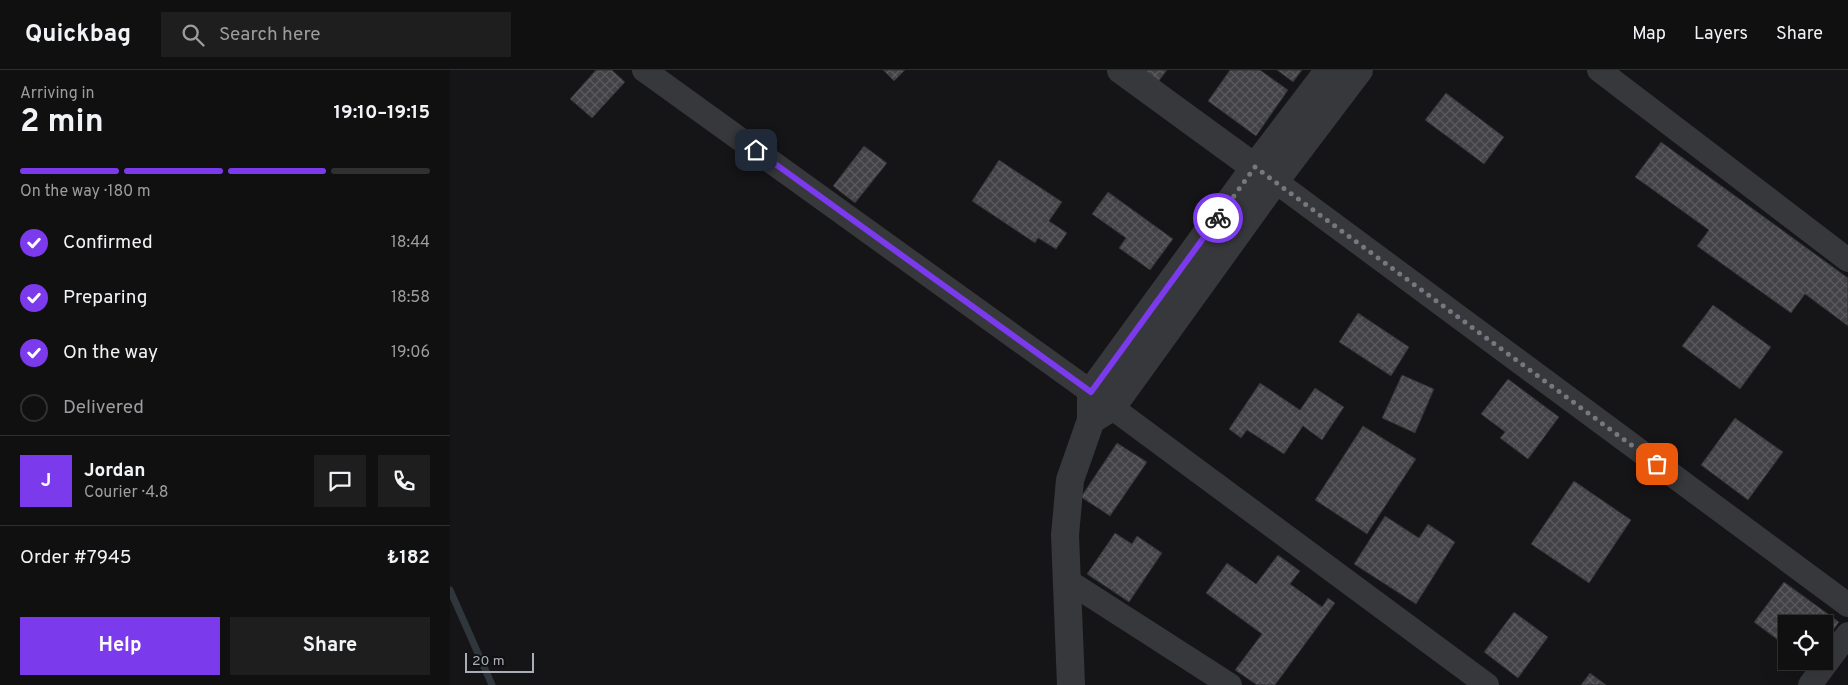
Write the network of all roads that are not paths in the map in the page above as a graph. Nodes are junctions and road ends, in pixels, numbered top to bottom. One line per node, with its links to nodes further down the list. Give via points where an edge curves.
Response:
1 (644, 70): 8 (street)
2 (1121, 70): 6 (street)
3 (1329, 70): 6 (street)
4 (1359, 70): 6 (street)
5 (1599, 70): 7 (street)
6 (1265, 174): 8 (street); 10 (street)
7 (1848, 260)
8 (1098, 406): 9 (street, via 1070,480 1065,535); 14 (street)
9 (1068, 581): 12 (street); 13 (street)
10 (1848, 605)
11 (1848, 634): 15 (street)
12 (1071, 685)
13 (1230, 685)
14 (1487, 685)
15 (1810, 685)

